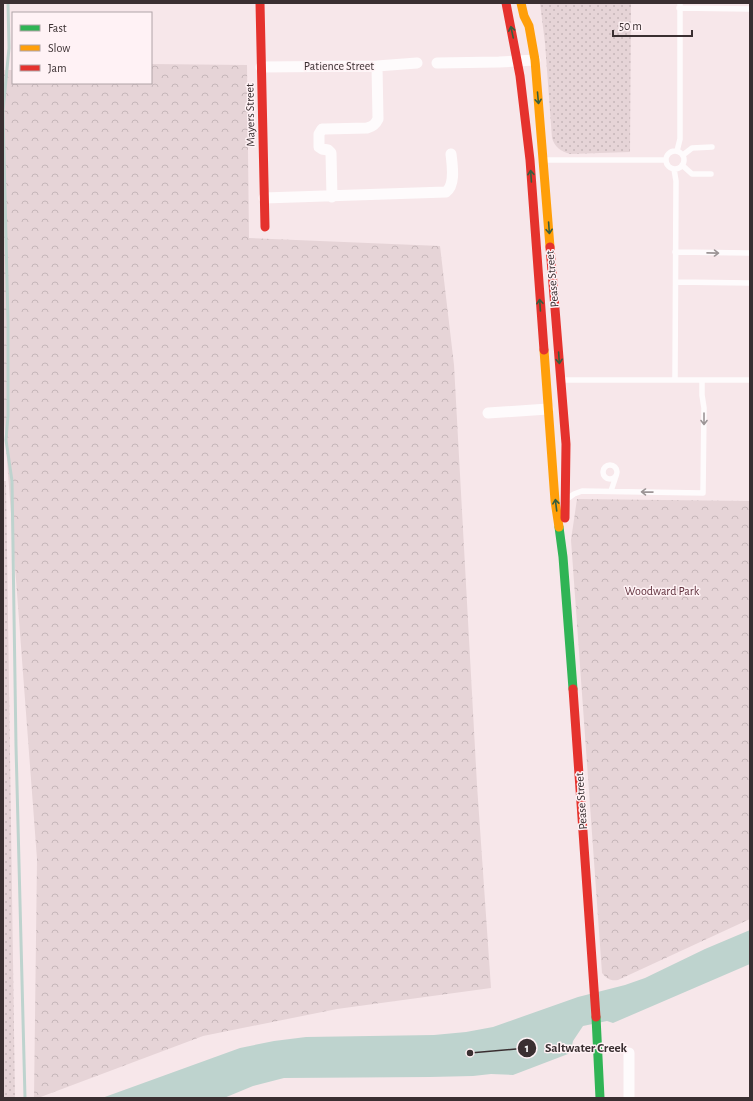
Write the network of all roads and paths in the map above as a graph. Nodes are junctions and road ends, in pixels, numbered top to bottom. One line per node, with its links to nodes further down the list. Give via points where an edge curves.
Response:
1 (260, 3): 13 (street, Mayers Street)
2 (506, 3): 9 (street, Pease Street, one-way to 2)
3 (521, 3): 7 (street, Pease Street)
4 (529, 3): 7 (street)
5 (680, 6): 6 (lane); 15 (lane, via 680,139)
6 (750, 9)
7 (529, 26): 8 (street, Pease Street)
8 (534, 60): 9 (street); 19 (street, Pease Street, one-way to 19)
9 (518, 61): 11 (street); 18 (street, Pease Street)
10 (417, 63): 12 (street, Patience Street)
11 (437, 63)
12 (377, 66): 13 (street, Patience Street); 24 (street, via 376,123 367,128 325,128 319,134 319,147 331,153)
13 (261, 67): 25 (street, Mayers Street)
14 (712, 147): 17 (lane, via 692,148)
15 (677, 151): 17 (lane); 20 (lane, via 670,152)
16 (451, 154): 24 (street, via 452,184 446,192)
17 (683, 155): 21 (lane)
18 (530, 160): 19 (lane); 31 (street, Pease Street, one-way to 18)
19 (544, 160): 20 (lane); 32 (street, Pease Street, one-way to 32)
20 (666, 160): 22 (lane, via 669,167)
21 (682, 165): 22 (lane); 23 (lane, via 692,174)
22 (674, 169): 27 (lane)
23 (711, 174)
24 (332, 197): 25 (street)
25 (264, 198): 26 (street, Mayers Street)
26 (265, 227)
27 (675, 252): 28 (lane, one-way to 28); 29 (lane)
28 (750, 253)
29 (676, 282): 30 (lane); 33 (lane)
30 (750, 282)
31 (546, 380): 32 (lane); 36 (street, Pease Street)
32 (561, 380): 33 (lane); 40 (street, Pease Street, via 566,444)
33 (675, 380): 34 (lane)
34 (702, 380): 35 (lane); 39 (lane, one-way to 39, via 703,493)
35 (750, 380)
36 (548, 409): 37 (street); 41 (street, Pease Street, one-way to 36, via 555,501)
37 (488, 413)
38 (616, 476): 39 (lane)
39 (611, 492): 40 (lane, via 582,491)
40 (565, 500): 41 (street, Pease Street)
41 (563, 557): 42 (street, Pease Street)
42 (597, 1044): 44 (street, Pease Street); 45 (street, Pease Street)
43 (630, 1053): 46 (street)
44 (600, 1098)
45 (604, 1098)
46 (629, 1098)

